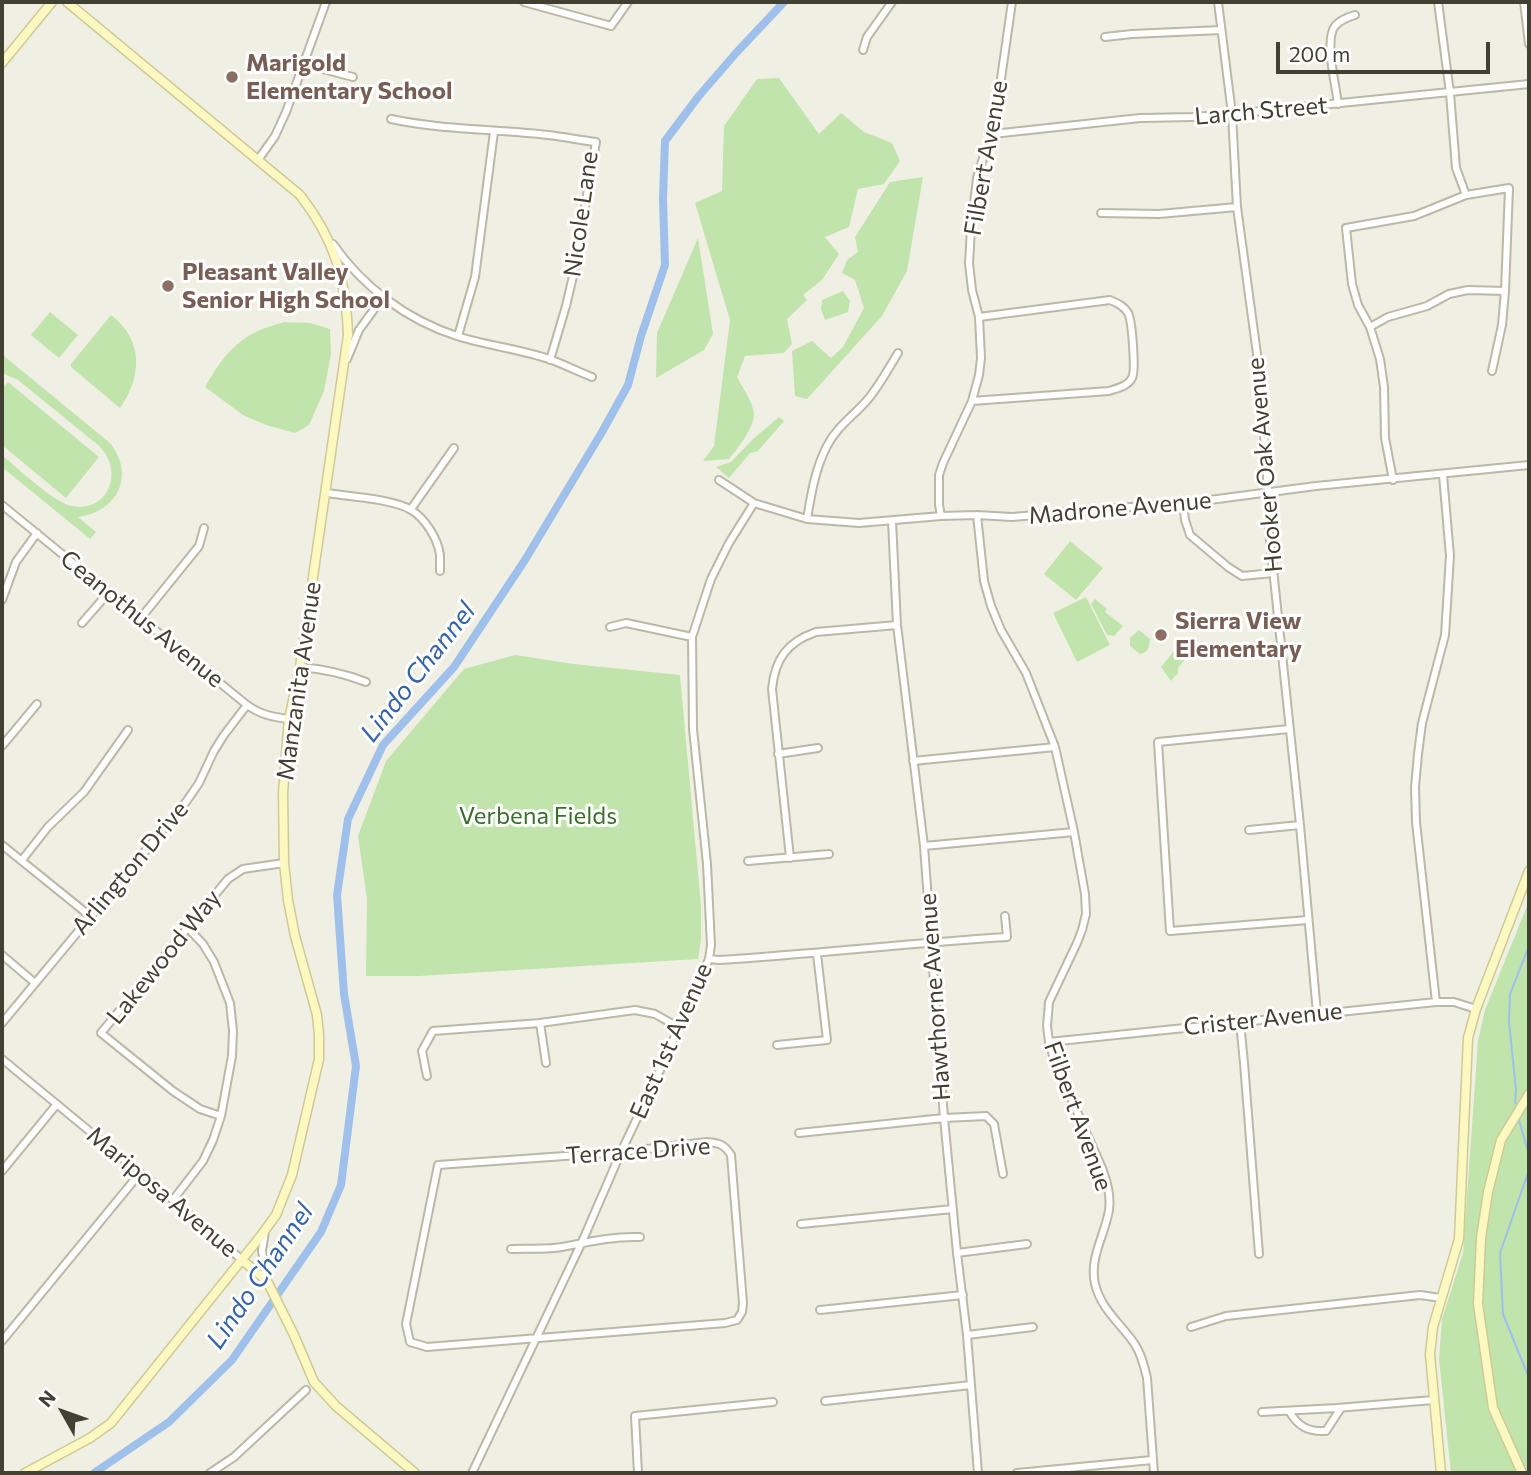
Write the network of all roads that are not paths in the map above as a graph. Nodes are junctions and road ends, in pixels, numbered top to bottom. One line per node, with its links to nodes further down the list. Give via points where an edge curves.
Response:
1 (52, 2): 17 (street)
2 (67, 2): 27 (street)
3 (326, 2): 18 (street)
4 (524, 2): 11 (street)
5 (628, 2): 11 (street, via 611,26)
6 (892, 2): 16 (street)
7 (1012, 2): 26 (street, Filbert Avenue)
8 (1218, 2): 13 (street, Hooker Oak Avenue)
9 (1438, 2): 21 (street)
10 (1524, 2): 15 (street)
11 (556, 6)
12 (1355, 15): 22 (street, via 1336,24 1331,34)
13 (1221, 30): 14 (street); 23 (street, Hooker Oak Avenue)
14 (1105, 37)
15 (1529, 44)
16 (863, 50)
17 (2, 63)
18 (304, 64): 19 (street); 27 (street, via 275,136)
19 (353, 78)
20 (1529, 84): 21 (street, Larch Street)
21 (1450, 93): 22 (street, Larch Street); 28 (street, via 1456,168)
22 (1338, 104): 23 (street, Larch Street)
23 (1232, 114): 26 (street, Larch Street, via 1140,118); 29 (street, Hooker Oak Avenue)
24 (391, 119): 25 (street, Nicole Lane)
25 (494, 132): 36 (street, via 475,277); 38 (street, Nicole Lane, via 596,142 574,272)
26 (993, 134): 34 (street, Filbert Avenue, via 977,178 971,229 969,264)
27 (258, 160): 31 (street, via 300,195)
28 (1466, 195): 32 (street, via 1509,188); 35 (street, via 1413,216 1346,228 1352,284)
29 (1237, 207): 30 (street, via 1159,214); 48 (street, Hooker Oak Avenue, via 1260,376)
30 (1101, 213)
31 (328, 238): 33 (street); 39 (street, Manzanita Avenue, via 344,286)
32 (1505, 292): 35 (street, via 1468,290); 40 (street)
33 (383, 297): 36 (street, via 431,326); 39 (street, via 359,330)
34 (979, 317): 42 (street, Filbert Avenue, via 981,358); 42 (street, via 1110,300 1129,314 1135,370 1132,380 1109,391)
35 (1370, 327): 47 (street, via 1380,359)
36 (458, 336): 38 (street)
37 (898, 353): 56 (street, via 868,399 827,446 818,465)
38 (550, 360): 41 (street)
39 (345, 364): 49 (street, Manzanita Avenue)
40 (1492, 371)
41 (592, 377)
42 (972, 401): 55 (street, Filbert Avenue, via 939,475)
43 (454, 448): 53 (street)
44 (1529, 465): 45 (street, Madrone Avenue)
45 (1443, 475): 47 (street, Madrone Avenue); 101 (street, via 1450,556 1445,635 1422,723 1415,787)
46 (719, 480): 51 (street, Madrone Avenue)
47 (1393, 480): 48 (street, Madrone Avenue)
48 (1268, 492): 50 (street, Madrone Avenue); 61 (street, Hooker Oak Avenue)
49 (326, 493): 53 (street); 69 (street, Manzanita Avenue)
50 (1183, 502): 54 (street, Madrone Avenue, via 1012,517); 61 (street, via 1190,536 1228,566 1242,576)
51 (754, 503): 56 (street, Madrone Avenue); 68 (street, East 1st Avenue, via 711,579)
52 (2, 505): 59 (street, Ceanothus Avenue)
53 (411, 509): 60 (street, via 436,540)
54 (976, 515): 55 (street, Madrone Avenue); 77 (street, Filbert Avenue, via 991,606 1026,673)
55 (941, 516): 57 (street, Madrone Avenue)
56 (807, 519): 57 (street, Madrone Avenue)
57 (892, 521): 66 (street, Hawthorne Avenue)
58 (204, 528): 64 (street, via 199,546)
59 (37, 534): 62 (street, Ceanothus Avenue); 63 (street, via 16,562)
60 (440, 571)
61 (1273, 573): 74 (street, Hooker Oak Avenue)
62 (109, 592): 64 (street, Ceanothus Avenue); 65 (street)
63 (2, 600)
64 (140, 620): 72 (street, Ceanothus Avenue)
65 (82, 623)
66 (897, 625): 79 (street, via 816,632 803,636 783,653 772,689); 80 (street, Hawthorne Avenue)
67 (610, 627): 68 (street, via 626,624)
68 (692, 638): 99 (street, East 1st Avenue)
69 (300, 667): 70 (street); 73 (street, Manzanita Avenue)
70 (366, 682)
71 (37, 704): 76 (street)
72 (247, 705): 73 (street, Ceanothus Avenue, via 259,713); 92 (street, Arlington Drive, via 186,802)
73 (289, 719): 90 (street, Manzanita Avenue)
74 (1289, 729): 81 (street, Hooker Oak Avenue); 94 (street, via 1158,742 1170,931)
75 (128, 730): 88 (street, via 84,792)
76 (2, 746)
77 (1055, 747): 80 (street); 83 (street, Filbert Avenue)
78 (818, 748): 79 (street)
79 (778, 754): 87 (street)
80 (913, 761): 85 (street, Hawthorne Avenue)
81 (1300, 825): 82 (street); 94 (street, Hooker Oak Avenue)
82 (1249, 830)
83 (1074, 832): 85 (street); 108 (street, Filbert Avenue, via 1086,914 1049,1002)
84 (2, 845): 88 (street)
85 (924, 846): 96 (street, Hawthorne Avenue)
86 (828, 854): 87 (street)
87 (790, 858): 89 (street)
88 (22, 860): 92 (street)
89 (748, 861)
90 (284, 863): 95 (street, Lakewood Way, via 243,869 228,878); 125 (street, Manzanita Avenue, via 295,936 317,1015 319,1059 292,1175)
91 (1529, 871): 102 (street)
92 (90, 916): 100 (street, Arlington Drive)
93 (1005, 916): 96 (street, via 1007,937)
94 (1308, 920): 103 (street, Hooker Oak Avenue)
95 (188, 928): 115 (street, via 214,962 230,1003 232,1056); 115 (street, Lakewood Way, via 101,1033 173,1091)
96 (931, 942): 97 (street); 116 (street, Hawthorne Avenue)
97 (817, 954): 99 (street); 109 (street, via 827,1040)
98 (2, 956): 100 (street)
99 (709, 959): 107 (street, East 1st Avenue)
100 (35, 983): 105 (street, Arlington Drive)
101 (1436, 1002): 102 (street, Crister Avenue); 103 (street, Crister Avenue)
102 (1476, 1009): 135 (street, via 1468,1038 1459,1239)
103 (1317, 1013): 104 (street, Crister Avenue)
104 (1240, 1022): 108 (street, Crister Avenue); 131 (street)
105 (2, 1023)
106 (540, 1023): 107 (street, via 635,1010 656,1014); 111 (street); 112 (street, via 433,1031 422,1051)
107 (678, 1027): 118 (street, East 1st Avenue)
108 (1049, 1042): 150 (street, Filbert Avenue, via 1107,1182 1109,1210 1094,1277 1100,1300 1133,1341 1144,1364)
109 (777, 1045)
110 (2, 1059): 114 (street, Mariposa Avenue)
111 (546, 1063)
112 (427, 1076)
113 (1529, 1094): 160 (street, via 1501,1140 1488,1192 1478,1304 1493,1408)
114 (57, 1104): 119 (street); 120 (street, Mariposa Avenue)
115 (221, 1116): 122 (street, via 203,1161)
116 (944, 1118): 117 (street); 121 (street, via 986,1116 994,1124); 123 (street, Hawthorne Avenue)
117 (799, 1133)
118 (621, 1152): 127 (street, East 1st Avenue); 140 (street, Terrace Drive, via 706,1142 726,1147 731,1155 742,1312 737,1320 725,1323); 140 (street, Terrace Drive, via 438,1165 406,1324 410,1342 427,1347)
119 (2, 1171)
120 (140, 1172): 122 (street, Mariposa Avenue); 141 (street)
121 (1003, 1174)
122 (173, 1200): 132 (street, Mariposa Avenue)
123 (953, 1209): 124 (street); 130 (street, Hawthorne Avenue)
124 (801, 1224)
125 (265, 1231): 132 (street, Manzanita Avenue); 133 (street, via 262,1251)
126 (640, 1237): 127 (street)
127 (582, 1242): 129 (street); 140 (street, East 1st Avenue)
128 (1027, 1244): 130 (street)
129 (511, 1249)
130 (957, 1253): 134 (street, Hawthorne Avenue)
131 (1259, 1254)
132 (242, 1260): 133 (street, Mariposa Avenue); 151 (street, Manzanita Avenue, via 111,1423)
133 (267, 1281): 153 (street, Mariposa Avenue, via 314,1382)
134 (963, 1295): 136 (street); 139 (street, Hawthorne Avenue)
135 (1441, 1298): 138 (street, via 1420,1295 1226,1316); 144 (street, via 1430,1354)
136 (820, 1310)
137 (1033, 1327): 139 (street)
138 (1191, 1327)
139 (967, 1335): 142 (street, Hawthorne Avenue)
140 (537, 1338): 154 (street, East 1st Avenue)
141 (2, 1341)
142 (971, 1385): 145 (street); 156 (street, Hawthorne Avenue)
143 (306, 1390): 152 (street, via 234,1457)
144 (1433, 1400): 147 (street); 159 (street)
145 (825, 1401)
146 (774, 1402): 155 (street, via 635,1416)
147 (1341, 1408): 148 (street); 148 (street, via 1321,1432 1296,1423)
148 (1289, 1411): 149 (street)
149 (1262, 1412)
150 (1152, 1460): 157 (street); 158 (street, Filbert Avenue)
151 (25, 1473)
152 (210, 1473)
153 (415, 1473)
154 (472, 1473)
155 (638, 1473)
156 (978, 1473)
157 (1017, 1473)
158 (1154, 1473)
159 (1441, 1473)
160 (1522, 1473)

